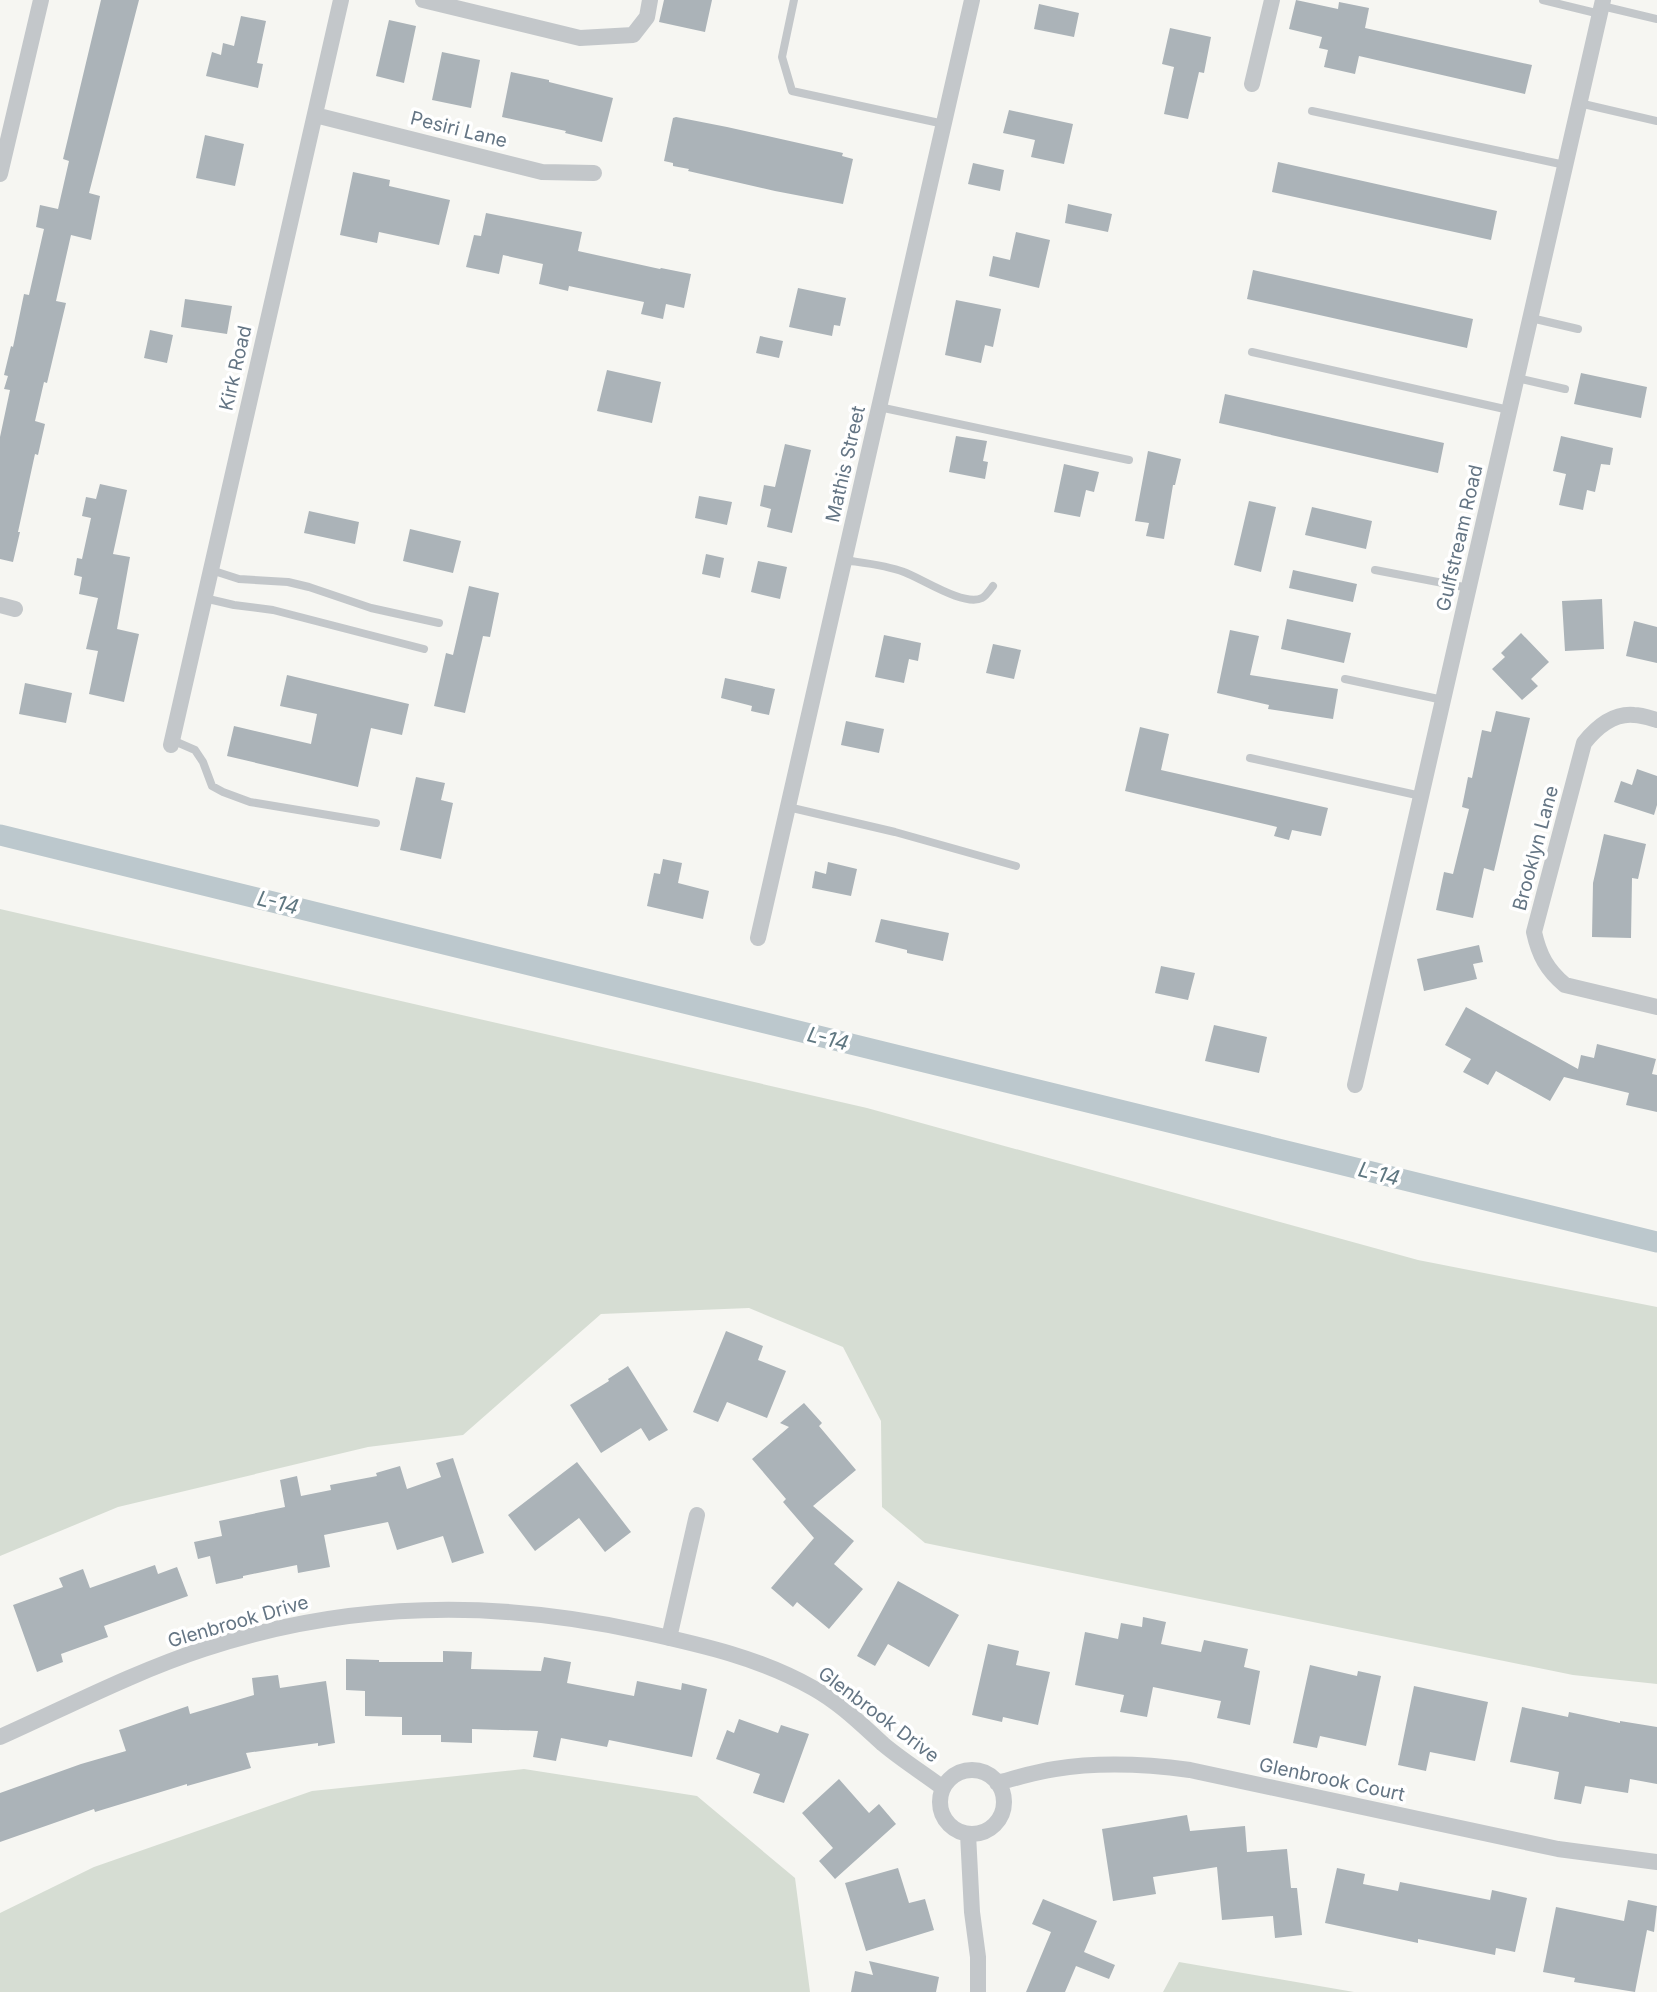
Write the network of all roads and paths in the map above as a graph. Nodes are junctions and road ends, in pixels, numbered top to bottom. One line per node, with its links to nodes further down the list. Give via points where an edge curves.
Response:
1 (41, 0): 19 (street)
2 (341, 0): 14 (street, Kirk Road)
3 (423, 0): 4 (street, via 580,38 634,35 647,17)
4 (650, 0)
5 (794, 0): 16 (lane, via 782,57 792,91)
6 (972, 0): 16 (street, Mathis Street)
7 (1272, 0): 11 (street)
8 (1543, 0): 9 (lane)
9 (1602, 7): 10 (lane); 12 (street, Gulfstream Road)
10 (1657, 19)
11 (1252, 84)
12 (1579, 103): 15 (lane); 17 (street, Gulfstream Road)
13 (1312, 111): 17 (lane)
14 (315, 115): 18 (street, Pesiri Lane, via 542,172); 29 (street, Kirk Road)
15 (1657, 121)
16 (944, 124): 25 (street, Mathis Street)
17 (1565, 165): 20 (street, Gulfstream Road)
18 (594, 173)
19 (0, 174)
20 (1531, 318): 21 (lane); 23 (street, Gulfstream Road)
21 (1578, 329)
22 (1252, 352): 26 (lane)
23 (1517, 378): 24 (lane); 26 (street, Gulfstream Road)
24 (1565, 389)
25 (879, 407): 27 (lane); 28 (street, Mathis Street)
26 (1509, 410): 32 (street, Gulfstream Road)
27 (1129, 460)
28 (844, 560): 31 (lane, via 905,572 967,598 984,597); 42 (street, Mathis Street)
29 (211, 570): 33 (street, Kirk Road); 34 (lane, via 239,579 288,582 370,608)
30 (1375, 570): 32 (lane)
31 (993, 586)
32 (1469, 588): 37 (street, Gulfstream Road)
33 (204, 598): 35 (lane, via 273,610); 39 (street, Kirk Road)
34 (439, 623)
35 (424, 649)
36 (1345, 679): 37 (lane)
37 (1443, 700): 41 (street, Gulfstream Road)
38 (1657, 720): 46 (street, Brooklyn Lane, via 1633,714 1619,717 1593,731 1584,743 1534,932 1544,962 1565,985)
39 (171, 743): 43 (lane, via 195,750 212,786 223,792 250,802)
40 (1250, 758): 41 (lane)
41 (1421, 796): 47 (street, Gulfstream Road)
42 (788, 807): 44 (lane); 45 (street, Mathis Street)
43 (376, 823)
44 (1016, 866)
45 (758, 938)
46 (1657, 1007)
47 (1355, 1085)
48 (697, 1515): 49 (street)
49 (669, 1638): 50 (street, Glenbrook Drive, via 564,1616 504,1610 443,1608 323,1619 183,1657); 52 (street, Glenbrook Drive, via 775,1668 815,1689)
50 (0, 1738)
51 (996, 1783): 52 (street, Glenbrook Drive, via 970,1771 959,1773); 53 (street, via 1003,1801 998,1821 982,1833); 54 (street, Glenbrook Court, via 1087,1765 1178,1768 1558,1849)
52 (943, 1788): 53 (street, Glenbrook Drive, via 940,1809 944,1819)
53 (968, 1833): 55 (street)
54 (1657, 1862)
55 (978, 1992)

